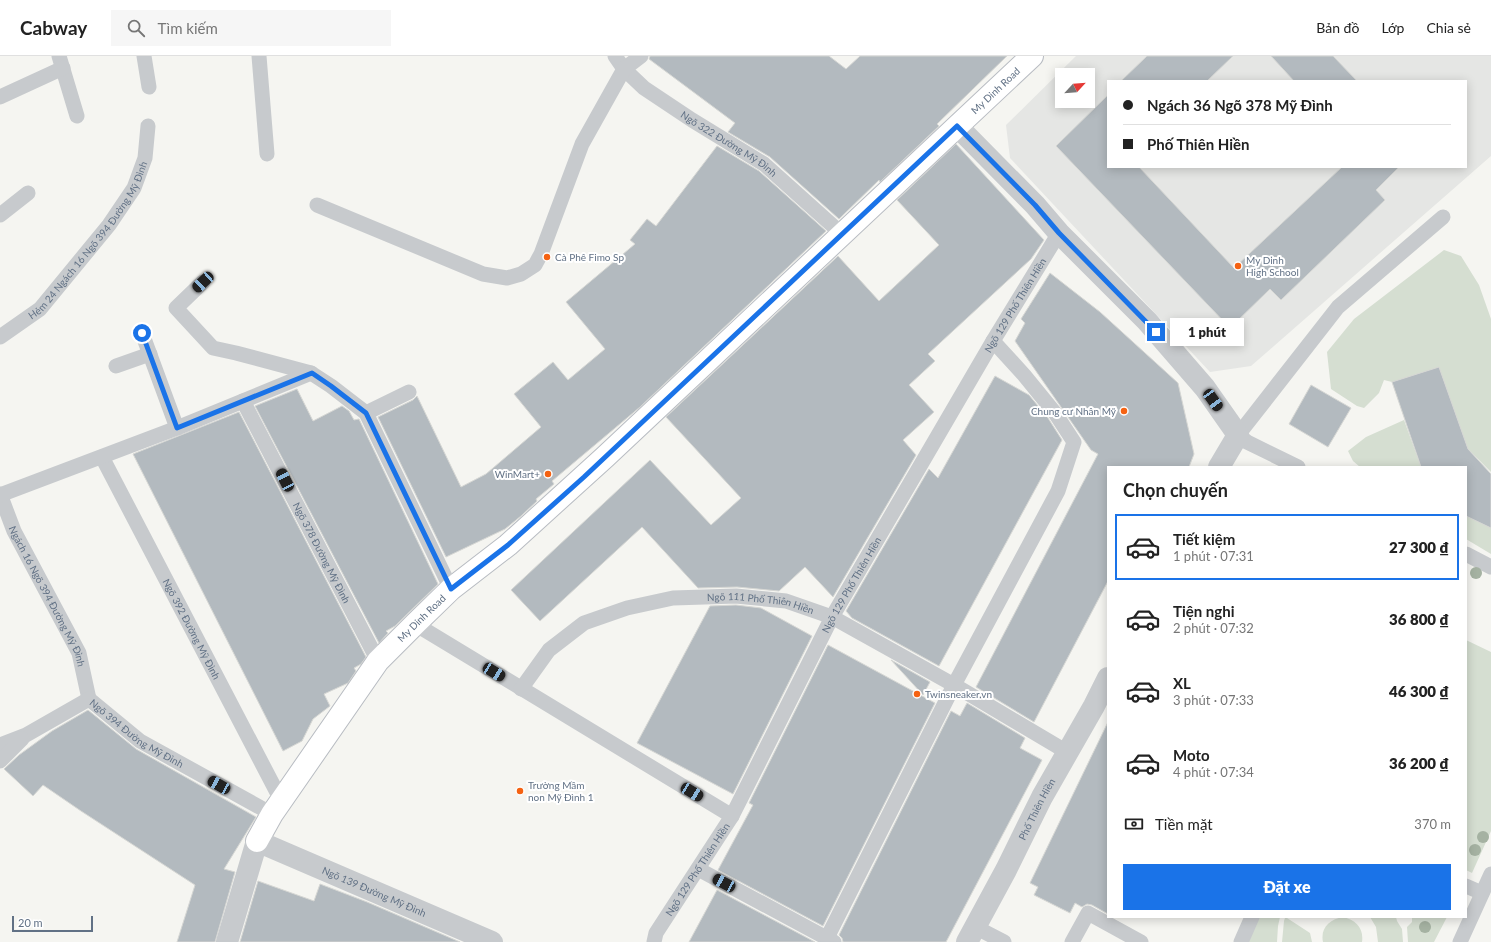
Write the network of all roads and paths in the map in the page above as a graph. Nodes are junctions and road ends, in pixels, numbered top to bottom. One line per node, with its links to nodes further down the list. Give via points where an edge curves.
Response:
1 (144, 56): 8 (lane)
2 (259, 56): 13 (lane)
3 (615, 56): 7 (lane, Ngõ 322 Đường Mỹ Đình)
4 (642, 56): 7 (lane)
5 (1032, 56): 12 (street, My Dinh Road)
6 (61, 62): 9 (lane); 10 (lane)
7 (624, 69): 15 (lane, via 582,144 541,254 535,265 521,274 507,278 483,274); 19 (lane, Ngõ 322 Đường Mỹ Đình, via 644,88 764,164)
8 (149, 87)
9 (0, 97)
10 (77, 116)
11 (148, 126): 22 (lane, Hẻm 24 Ngách 16 Ngõ 394 Đường Mỹ Đình, via 145,158 134,188 109,225 40,309)
12 (957, 126): 18 (street); 19 (street, My Dinh Road)
13 (267, 154)
14 (28, 193): 16 (lane)
15 (317, 205)
16 (0, 215)
17 (1443, 217): 31 (lane, via 1338,307)
18 (1059, 233): 23 (lane, Ngõ 129 Phố Thiên Hiền); 31 (street, via 1147,321 1204,388)
19 (842, 234): 38 (street, My Dinh Road, via 611,452 508,545)
20 (203, 282): 26 (lane, via 176,308 213,348)
21 (142, 333): 24 (lane)
22 (0, 337)
23 (993, 342): 39 (lane, Ngõ 129 Phố Thiên Hiền); 43 (lane, via 1055,413 1074,442 1058,491)
24 (150, 354): 25 (lane); 30 (lane)
25 (116, 366)
26 (312, 373): 28 (lane); 29 (lane)
27 (409, 392): 29 (lane)
28 (243, 401): 30 (lane); 41 (lane, Ngõ 378 Đường Mỹ Đình)
29 (366, 413): 38 (lane)
30 (177, 428): 32 (lane)
31 (1238, 435): 33 (street); 34 (lane)
32 (102, 457): 35 (lane); 50 (lane, Ngõ 392 Đường Mỹ Đình)
33 (1220, 466)
34 (1296, 466)
35 (0, 495): 45 (lane, Ngách 16 Ngõ 394 Đường Mỹ Đình, via 14,531 79,653)
36 (1467, 555): 37 (lane)
37 (1491, 567)
38 (451, 589): 40 (street, My Dinh Road)
39 (832, 617): 43 (lane, Ngõ 111 Phố Thiên Hiền); 44 (lane, Ngõ 111 Phố Thiên Hiền, via 786,601 736,596 673,598 627,608 584,623 549,650); 51 (lane, Ngõ 129 Phố Thiên Hiền)
40 (415, 624): 41 (street, My Dinh Road); 44 (lane)
41 (378, 661): 50 (street, My Dinh Road)
42 (1107, 680): 48 (street, Phố Thiên Hiền)
43 (954, 685): 48 (lane, Ngõ 111 Phố Thiên Hiền); 59 (lane)
44 (521, 689): 51 (lane)
45 (89, 699): 46 (lane, Ngõ 394 Đường Mỹ Đình); 50 (lane, Ngõ 394 Đường Mỹ Đình, via 140,741)
46 (26, 735): 47 (lane, Ngõ 394 Đường Mỹ Đình); 49 (lane)
47 (0, 744)
48 (1067, 752): 58 (street, Phố Thiên Hiền)
49 (0, 761)
50 (276, 807): 52 (street, My Dinh Road)
51 (732, 816): 53 (lane, Ngõ 129 Phố Thiên Hiền)
52 (257, 841): 60 (street); 61 (street, Ngõ 139 Đường Mỹ Đình)
53 (698, 869): 59 (lane); 62 (lane, Ngõ 129 Phố Thiên Hiền, via 656,933)
54 (1491, 874): 56 (lane)
55 (1467, 886): 56 (lane)
56 (1482, 893): 67 (lane)
57 (1252, 918): 66 (lane)
58 (971, 934): 63 (lane)
59 (831, 940)
60 (226, 942)
61 (492, 942)
62 (654, 942)
63 (1004, 942)
64 (1072, 942): 65 (lane, via 1088,914)
65 (1142, 942)
66 (1240, 942)
67 (1460, 942)

